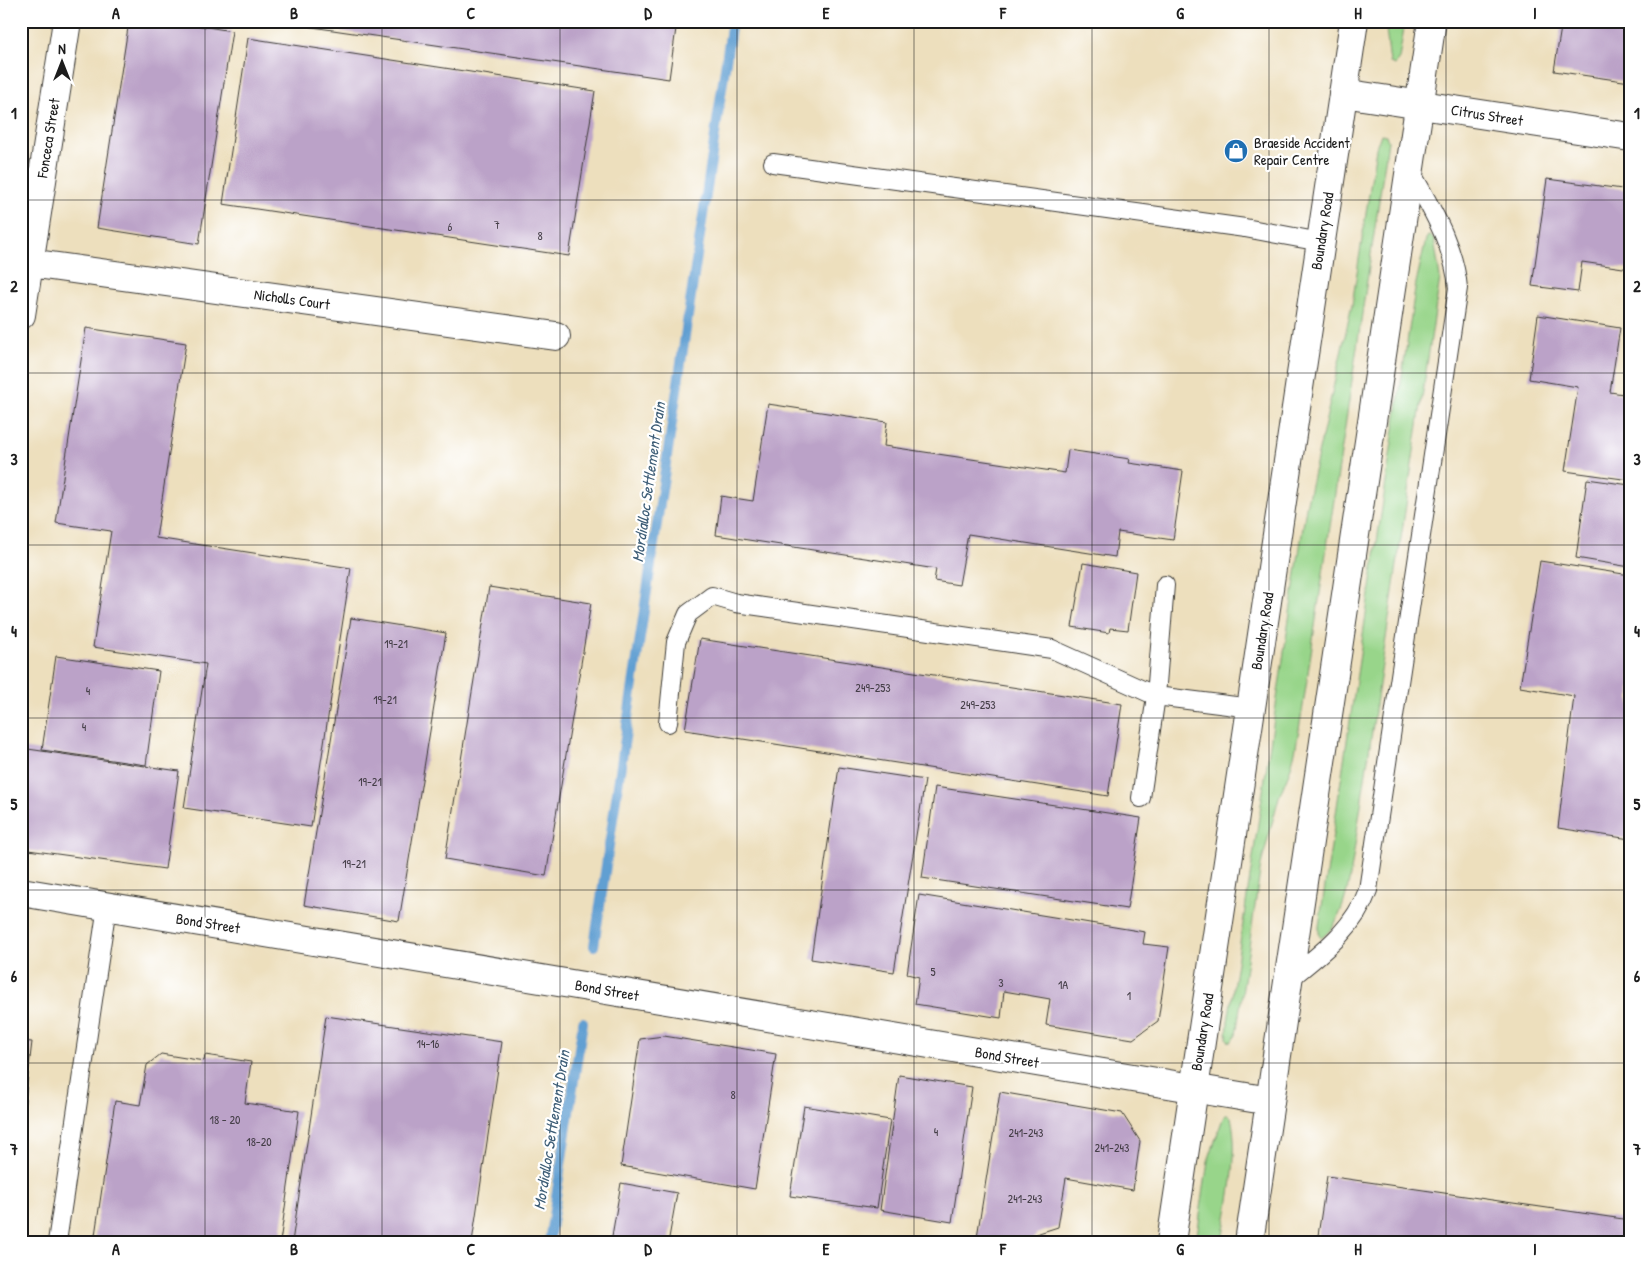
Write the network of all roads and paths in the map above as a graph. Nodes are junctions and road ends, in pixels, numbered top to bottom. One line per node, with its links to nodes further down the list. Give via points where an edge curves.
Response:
1 (67, 21): 10 (main road, Fonceca Street)
2 (1354, 21): 4 (main road, Boundary Road)
3 (1432, 21): 5 (main road)
4 (1343, 93): 5 (main road, Citrus Street); 9 (main road, Boundary Road)
5 (1420, 104): 6 (main road, Citrus Street); 8 (main road)
6 (1630, 137)
7 (773, 162): 9 (lane, via 1245,228)
8 (1410, 170): 20 (main road); 20 (lane, via 1442,229 1453,258 1458,288 1373,860 1368,890 1355,918 1336,940)
9 (1321, 242): 15 (main road, Boundary Road)
10 (29, 263): 11 (main road, Fonceca Street); 12 (main road, Nicholls Court)
11 (21, 315)
12 (556, 336)
13 (1165, 586): 14 (lane)
14 (1156, 696): 15 (lane); 16 (lane, via 1052,649 736,603 712,596 688,614 676,642); 17 (lane)
15 (1251, 708): 21 (main road, Boundary Road)
16 (668, 723)
17 (1141, 798)
18 (21, 892): 19 (main road, Bond Street)
19 (106, 906): 21 (main road, Bond Street); 23 (lane)
20 (1288, 980): 22 (main road)
21 (1194, 1088): 22 (main road, Bond Street); 24 (main road, Boundary Road)
22 (1270, 1101): 25 (main road)
23 (57, 1242)
24 (1171, 1242)
25 (1249, 1242)

